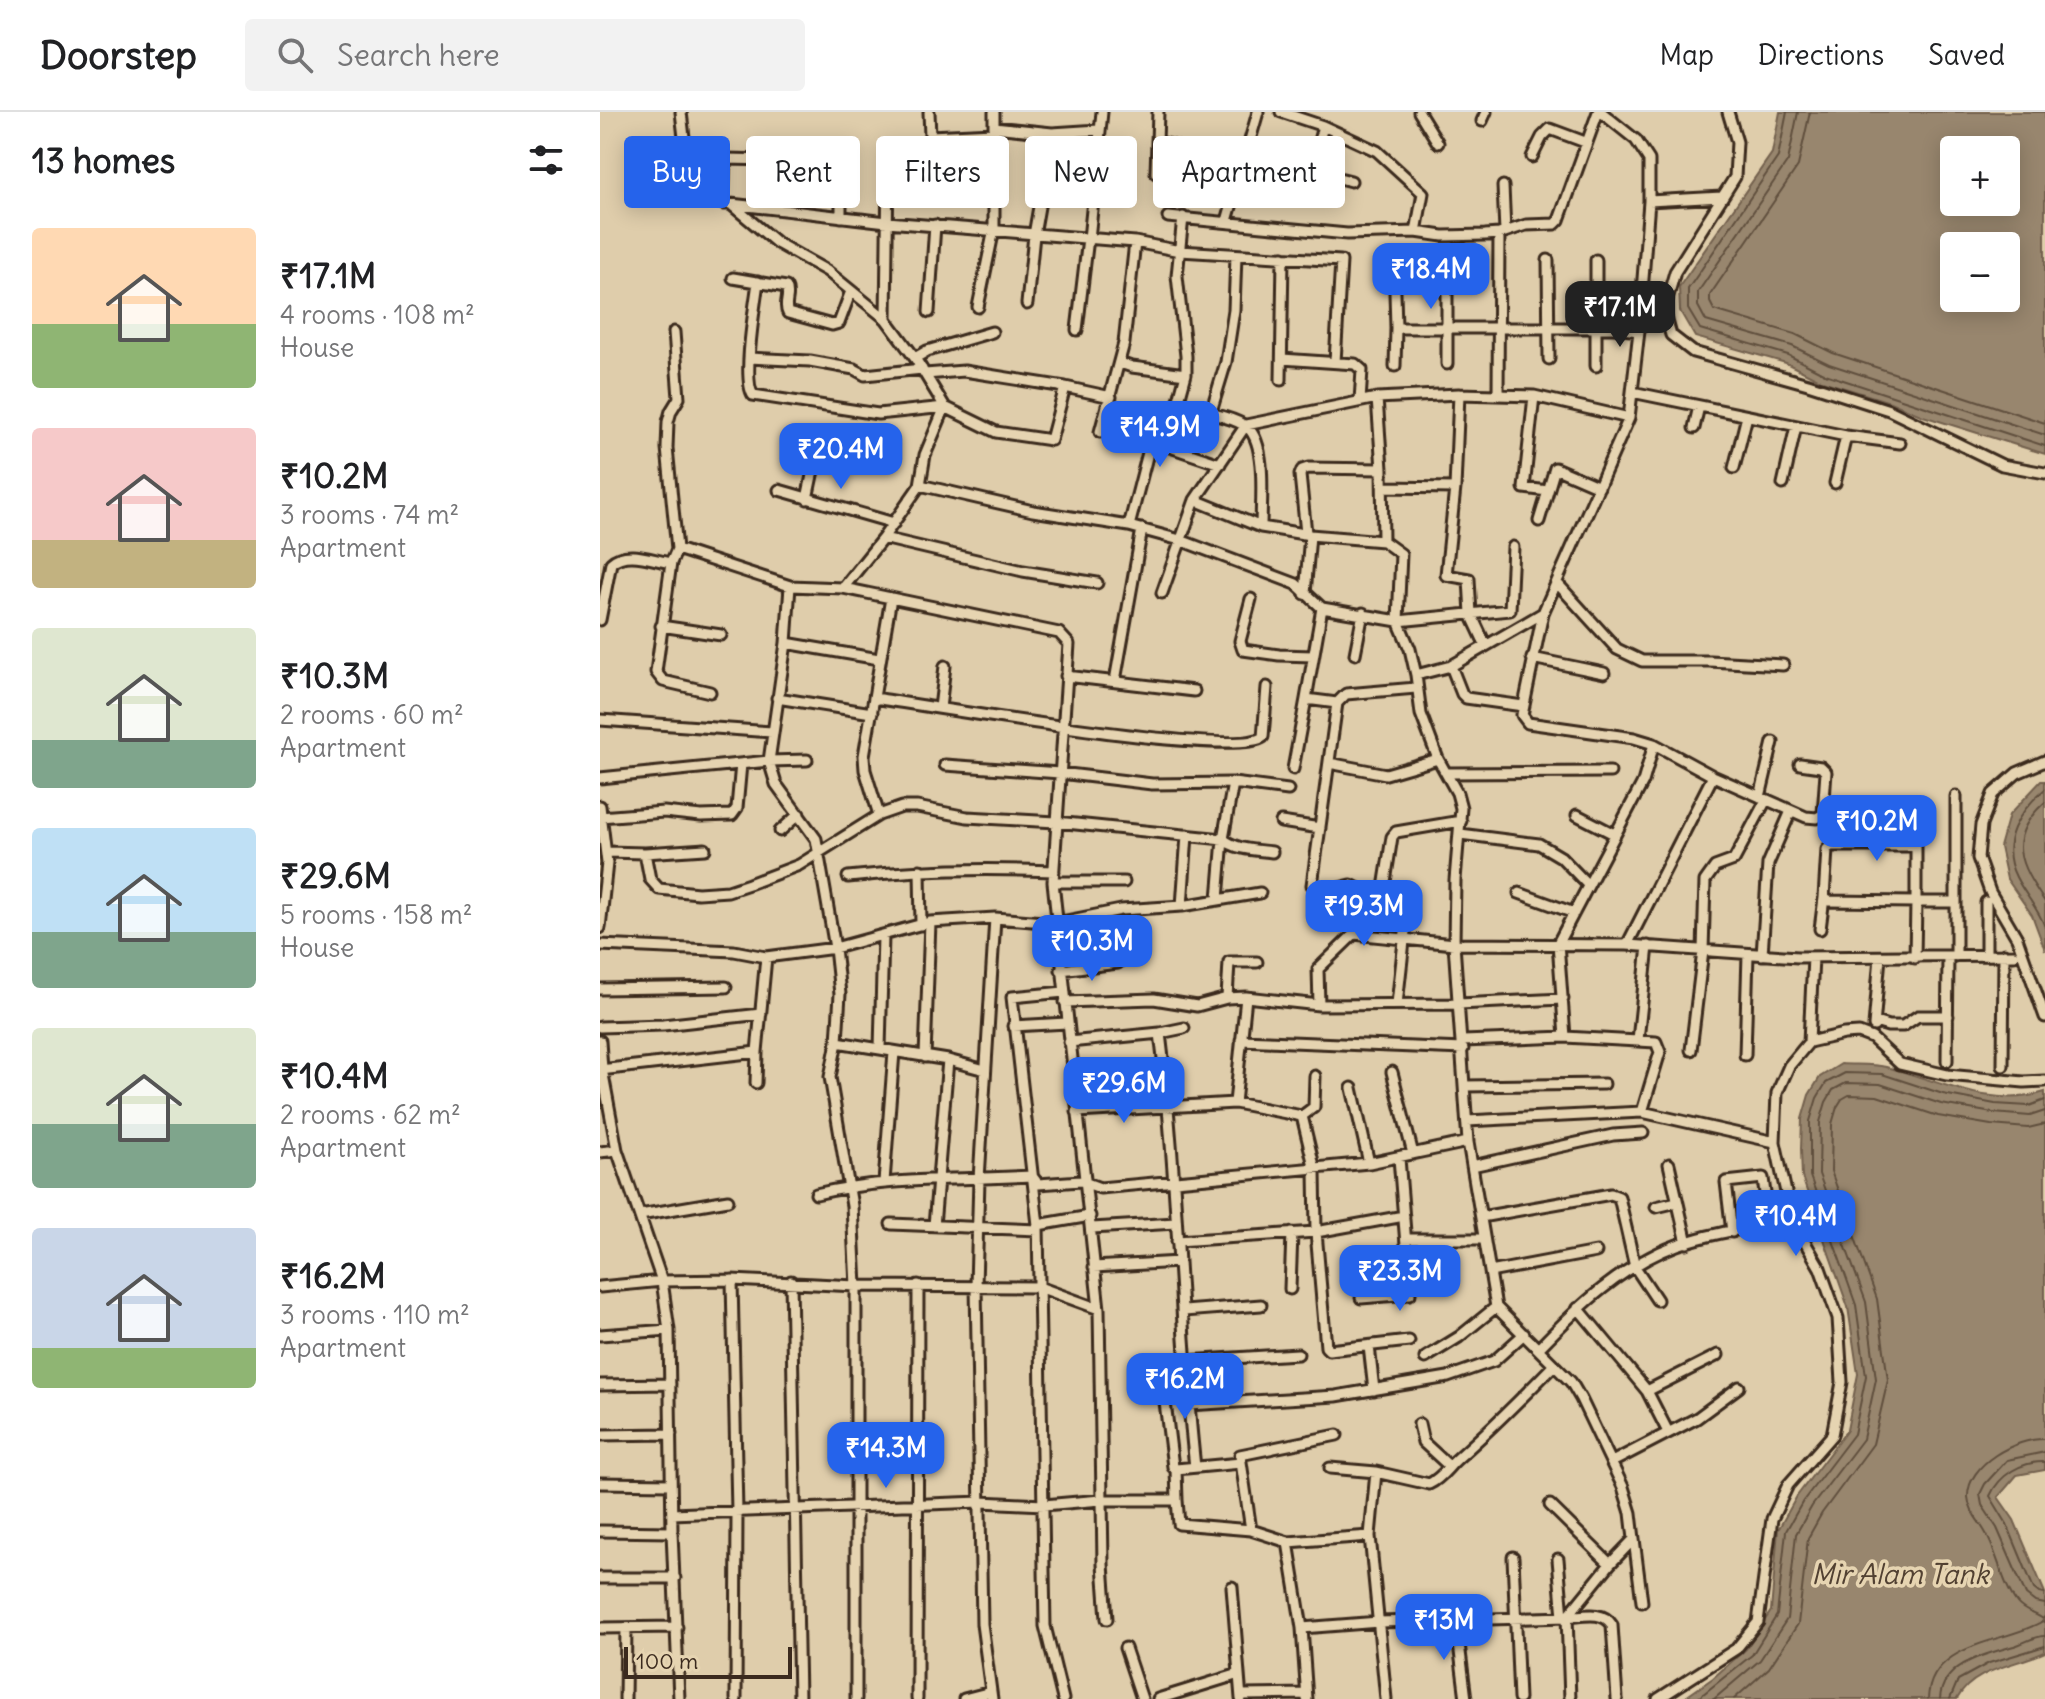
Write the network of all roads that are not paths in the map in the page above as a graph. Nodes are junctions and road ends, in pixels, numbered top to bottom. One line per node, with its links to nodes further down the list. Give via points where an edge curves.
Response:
1 (681, 112): 15 (street)
2 (929, 112): 16 (street)
3 (994, 112): 12 (street)
4 (1102, 112): 13 (street)
5 (1158, 112): 17 (street)
6 (1258, 112): 18 (street)
7 (1281, 112): 11 (street)
8 (1419, 112): 20 (street)
9 (1600, 112): 19 (street); 25 (street, via 1636,140 1649,160)
10 (1728, 112): 24 (street, via 1737,142 1735,177)
11 (1323, 126): 22 (street, via 1312,167); 38 (street, via 1377,151 1423,193)
12 (994, 130): 14 (street); 16 (street); 37 (street)
13 (1099, 130): 14 (street); 41 (street)
14 (1052, 133): 40 (street)
15 (684, 136)
16 (930, 136)
17 (1157, 136)
18 (1251, 136)
19 (1585, 142): 21 (street, via 1550,129); 39 (street, via 1559,220)
20 (1438, 143)
21 (1532, 157)
22 (1351, 181)
23 (1503, 186): 39 (street)
24 (1722, 197): 25 (street); 103 (street, via 1675,272 1664,310 1671,335 1693,352 1889,410 2002,465)
25 (1649, 201): 63 (street)
26 (730, 205): 31 (street)
27 (730, 207): 52 (street)
28 (841, 208): 31 (street)
29 (887, 208): 35 (street)
30 (1230, 208): 34 (street)
31 (841, 217): 35 (street)
32 (1168, 217): 33 (street)
33 (1183, 217): 34 (street); 43 (street)
34 (1227, 221): 38 (street, via 1347,234)
35 (887, 222): 36 (street); 56 (street)
36 (935, 225): 37 (street); 55 (street)
37 (994, 229): 40 (street); 54 (street)
38 (1416, 232): 39 (street)
39 (1502, 233): 58 (street)
40 (1034, 235): 41 (street); 53 (street)
41 (1089, 238): 42 (street); 62 (street)
42 (1135, 242): 43 (street); 71 (street)
43 (1180, 251): 44 (street); 76 (street, via 1177,276)
44 (1236, 255): 45 (street); 90 (street, via 1226,362)
45 (1283, 257): 68 (street); 70 (street, via 1341,261)
46 (1394, 257): 59 (street)
47 (1447, 260): 57 (street)
48 (1548, 260): 60 (street)
49 (1596, 260): 61 (street)
50 (733, 278): 51 (street)
51 (758, 282): 52 (street, via 786,287 788,313 832,325 839,323); 66 (street)
52 (851, 291): 56 (street)
53 (1027, 304)
54 (978, 307)
55 (929, 312)
56 (886, 319): 67 (street)
57 (1447, 327): 58 (street); 59 (street); 72 (street)
58 (1499, 327): 60 (street); 81 (street)
59 (1396, 328): 73 (street)
60 (1549, 328): 61 (street); 69 (street)
61 (1596, 328): 63 (street); 74 (street)
62 (1077, 330)
63 (1639, 331): 79 (street)
64 (674, 332): 124 (street, via 679,398 668,422 667,448)
65 (992, 332): 67 (street)
66 (749, 358): 75 (street, via 810,361 865,375); 87 (street, via 753,395 878,414)
67 (915, 358): 75 (street)
68 (1282, 359): 70 (street); 77 (street)
69 (1549, 359)
70 (1335, 362): 85 (street, via 1362,370)
71 (1120, 363): 76 (street); 83 (street)
72 (1447, 364)
73 (1395, 366)
74 (1596, 366)
75 (924, 371): 78 (street, via 964,371); 87 (street)
76 (1186, 374): 88 (street)
77 (1281, 380)
78 (1065, 387): 83 (street); 87 (street, via 1051,440 996,432)
79 (1632, 392): 86 (street); 92 (street)
80 (1459, 394): 81 (street); 84 (street); 109 (street)
81 (1498, 395): 82 (street)
82 (1534, 396): 92 (street); 111 (street, via 1524,488)
83 (1111, 397): 89 (street)
84 (1377, 398): 85 (street); 102 (street)
85 (1360, 401): 93 (street)
86 (1699, 406): 91 (street); 95 (street)
87 (945, 407): 106 (street, via 925,455)
88 (1181, 407): 89 (street, via 1172,409 1166,422); 90 (street)
89 (1106, 413): 96 (street)
90 (1210, 415): 93 (street)
91 (1747, 416): 94 (street); 101 (street)
92 (1629, 418): 108 (street)
93 (1246, 425): 100 (street); 117 (street, via 1256,437 1261,465)
94 (1796, 426): 97 (street); 105 (street)
95 (1694, 428)
96 (1100, 432)
97 (1846, 436): 98 (street); 104 (street)
98 (1900, 443)
99 (815, 461): 112 (street)
100 (1220, 464): 113 (street); 116 (street, via 1155,442 1150,445)
101 (1734, 468)
102 (1382, 469): 107 (street); 119 (street, via 1302,470)
103 (2045, 473)
104 (1835, 483)
105 (1783, 484)
106 (920, 485): 115 (street); 116 (street)
107 (1383, 487): 109 (street); 122 (street)
108 (1599, 487): 111 (street, via 1555,468); 127 (street)
109 (1455, 488): 137 (street, via 1446,575 1469,579)
110 (779, 490): 112 (street)
111 (1548, 491): 114 (street)
112 (807, 499): 115 (street)
113 (1195, 500): 117 (street); 121 (street)
114 (1539, 521)
115 (894, 523): 120 (street)
116 (1129, 526): 118 (street)
117 (1261, 527): 119 (street)
118 (1142, 529): 121 (street); 154 (street)
119 (1308, 534): 122 (street); 131 (street)
120 (883, 538): 126 (street); 129 (street)
121 (1180, 540): 130 (street); 131 (street, via 1296,584)
122 (1383, 541): 139 (street, via 1401,554)
123 (1513, 547): 137 (street, via 1510,610)
124 (677, 549): 125 (street); 128 (street)
125 (671, 563): 138 (street, via 617,557 611,563); 140 (street)
126 (1097, 583)
127 (1557, 583): 136 (street); 148 (street, via 1617,649 1642,661)
128 (790, 586): 129 (street); 142 (street)
129 (843, 588): 132 (street)
130 (1162, 593)
131 (1305, 594): 134 (street)
132 (891, 598): 147 (street); 153 (street, via 1059,633 1069,644)
133 (1251, 599): 145 (street, via 1240,641 1243,650)
134 (1322, 608): 135 (street); 145 (street)
135 (1363, 613): 139 (street); 144 (street)
136 (1543, 613): 143 (street); 146 (street)
137 (1471, 614): 139 (street); 143 (street)
138 (600, 620)
139 (1398, 621): 152 (street)
140 (661, 626): 141 (street); 158 (street, via 659,678)
141 (721, 635)
142 (786, 643): 147 (street); 159 (street)
143 (1486, 646): 150 (street)
144 (1355, 654)
145 (1313, 656): 161 (street)
146 (1532, 658): 151 (street); 163 (street)
147 (879, 659): 160 (street)
148 (1783, 665)
149 (945, 666): 164 (street)
150 (1451, 666): 152 (street); 163 (street, via 1466,698)
151 (1604, 673)
152 (1416, 675): 156 (street)
153 (1066, 676): 154 (street); 167 (street)
154 (1115, 681): 157 (street)
155 (1267, 687): 167 (street, via 1263,737 1250,743 1200,743)
156 (1416, 688): 162 (street, via 1346,694); 171 (street)
157 (1194, 691)
158 (710, 692)
159 (777, 698): 165 (street); 168 (street)
160 (874, 698): 164 (street); 165 (street)
161 (1306, 699): 162 (street); 179 (street)
162 (1337, 703): 175 (street)
163 (1523, 706): 170 (street, via 1528,723)
164 (940, 708): 167 (street)
165 (872, 713): 193 (street, via 865,770)
166 (600, 720): 168 (street)
167 (1061, 726): 181 (street)
168 (772, 732): 173 (street)
169 (1773, 742): 188 (street)
170 (1654, 744): 183 (street); 201 (street, via 1643,782)
171 (1438, 759): 175 (street, via 1386,774); 182 (street)
172 (807, 760): 173 (street)
173 (769, 761): 176 (street); 192 (street, via 776,784)
174 (2045, 761): 264 (street, via 2017,773 1993,794 1981,825 1978,858 1990,892 2017,938)
175 (1329, 763): 198 (street)
176 (741, 764): 184 (street); 191 (street, via 732,815)
177 (1800, 764): 190 (street, via 1826,772 1823,814 1806,817)
178 (945, 765): 181 (street)
179 (1293, 769)
180 (1610, 772): 182 (street)
181 (1060, 773): 185 (street, via 1152,784); 196 (street)
182 (1446, 773): 195 (street, via 1457,793)
183 (1713, 776): 188 (street); 238 (street)
184 (600, 778)
185 (1233, 783): 186 (street); 203 (street)
186 (1288, 790)
187 (1956, 796): 222 (street)
188 (1763, 798): 190 (street); 241 (street, via 1734,860 1715,867 1705,881)
189 (1916, 804): 204 (street)
190 (1791, 811): 243 (street, via 1768,864)
191 (601, 813): 209 (street)
192 (799, 814): 199 (street); 208 (street)
193 (879, 815): 196 (street, via 917,807 967,817); 208 (street)
194 (1577, 815): 201 (street)
195 (1461, 821): 200 (street); 218 (street, via 1396,832 1386,884)
196 (1056, 822): 202 (street); 212 (street)
197 (1281, 822): 198 (street)
198 (1320, 828): 218 (street, via 1312,885 1316,891 1351,885)
199 (780, 831)
200 (1460, 834): 214 (street, via 1552,849); 236 (street)
201 (1614, 834): 214 (street)
202 (1187, 835): 203 (street); 225 (street)
203 (1223, 839): 206 (street, via 1240,848); 220 (street)
204 (1916, 846): 219 (street, via 1831,846); 221 (street)
205 (705, 849): 207 (street)
206 (1272, 852)
207 (645, 853): 208 (street, via 654,886 698,893 728,891); 209 (street)
208 (820, 853): 240 (street)
209 (605, 860): 215 (street)
210 (920, 870): 211 (street); 212 (street, via 994,868); 228 (street)
211 (848, 877)
212 (1053, 877): 213 (street); 229 (street)
213 (1124, 882)
214 (1588, 885): 226 (street)
215 (602, 892): 230 (street)
216 (1260, 893): 220 (street)
217 (1519, 893): 226 (street)
218 (1376, 898): 232 (street)
219 (1824, 898): 221 (street); 231 (street)
220 (1218, 899): 225 (street)
221 (1916, 902): 222 (street); 249 (street)
222 (1956, 902): 245 (street)
223 (1986, 902): 244 (street)
224 (1408, 905): 234 (street)
225 (1182, 906): 229 (street, via 1121,910)
226 (1574, 913): 235 (street)
227 (995, 918): 228 (street); 229 (street); 288 (street)
228 (925, 923): 233 (street); 283 (street)
229 (1056, 923): 252 (street)
230 (600, 928)
231 (1820, 929)
232 (1354, 934): 234 (street); 261 (street, via 1318,969)
233 (883, 936): 240 (street); 278 (street)
234 (1405, 939): 236 (street); 259 (street)
235 (1558, 943): 236 (street); 238 (street); 258 (street)
236 (1454, 944): 260 (street)
237 (600, 945): 246 (street)
238 (1627, 945): 239 (street)
239 (1648, 946): 241 (street); 272 (street)
240 (835, 948): 246 (street); 274 (street, via 840,994)
241 (1703, 951): 242 (street); 279 (street)
242 (1748, 954): 243 (street); 282 (street)
243 (1762, 955): 247 (street)
244 (1986, 955): 245 (street); 286 (street, via 2009,955)
245 (1952, 956): 249 (street); 263 (street)
246 (766, 957): 262 (street)
247 (1813, 957): 248 (street); 276 (street)
248 (1880, 957): 249 (street); 263 (street, via 1874,1025 1903,1026 1918,1016)
249 (1915, 958)
250 (1257, 962): 257 (street, via 1229,962)
251 (1118, 963): 252 (street)
252 (1061, 970): 255 (street)
253 (726, 987): 254 (street)
254 (600, 989)
255 (1064, 997): 257 (street, via 1154,999 1197,1006); 265 (street); 266 (street, via 1012,997)
256 (1246, 997): 257 (street); 261 (street); 271 (street)
257 (1227, 998)
258 (1563, 999): 260 (street); 270 (street)
259 (1397, 1004): 260 (street); 261 (street)
260 (1459, 1004): 277 (street)
261 (1319, 1005)
262 (761, 1014): 267 (street); 280 (street)
263 (1948, 1016): 285 (street)
264 (2045, 1017)
265 (1067, 1023): 266 (street); 275 (street)
266 (1013, 1026): 315 (street)
267 (600, 1027)
268 (1184, 1028): 269 (street)
269 (1160, 1033): 275 (street); 289 (street)
270 (1565, 1037): 272 (street); 277 (street)
271 (1241, 1040): 277 (street); 298 (street)
272 (1638, 1040): 301 (street, via 1656,1042 1660,1052)
273 (600, 1041): 287 (street)
274 (837, 1042): 278 (street); 321 (street, via 830,1077)
275 (1069, 1042): 292 (street)
276 (1809, 1042): 293 (street, via 1859,1033 1900,1064 1947,1075); 306 (street, via 1789,1066 1777,1093)
277 (1463, 1045): 296 (street)
278 (880, 1049): 281 (street)
279 (1691, 1050)
280 (757, 1052): 287 (street); 294 (street)
281 (894, 1052): 283 (street); 318 (street)
282 (1745, 1055)
283 (925, 1057): 284 (street)
284 (948, 1060): 288 (street); 316 (street)
285 (1947, 1061)
286 (2003, 1066)
287 (601, 1069): 307 (street)
288 (985, 1070): 317 (street)
289 (1164, 1070): 292 (street); 299 (street)
290 (1392, 1072): 309 (street)
291 (1315, 1076): 302 (street, via 1314,1107)
292 (1075, 1078): 300 (street)
293 (2045, 1081)
294 (756, 1083)
295 (1604, 1084): 296 (street)
296 (1465, 1086): 303 (street)
297 (1352, 1088): 311 (street)
298 (1235, 1103): 299 (street); 302 (street)
299 (1170, 1107): 300 (street); 319 (street)
300 (1077, 1112): 320 (street)
301 (1642, 1112): 303 (street); 306 (street)
302 (1302, 1116): 314 (street)
303 (1467, 1121): 305 (street)
304 (1643, 1133): 313 (street)
305 (1468, 1142): 309 (street); 313 (street)
306 (1775, 1142): 330 (street)
307 (617, 1150): 308 (street); 326 (street)
308 (600, 1152)
309 (1413, 1154): 310 (street)
310 (1399, 1158): 311 (street); 328 (street)
311 (1369, 1163): 314 (street)
312 (1669, 1164): 324 (street)
313 (1472, 1166): 329 (street)
314 (1315, 1170): 319 (street); 338 (street)
315 (1032, 1176): 317 (street); 320 (street, via 1038,1184); 335 (street)
316 (936, 1179): 317 (street); 318 (street); 334 (street)
317 (979, 1179): 336 (street)
318 (884, 1182): 321 (street)
319 (1173, 1182): 320 (street, via 1100,1188); 331 (street)
320 (1086, 1183): 327 (street)
321 (848, 1187): 322 (street); 356 (street)
322 (816, 1194)
323 (728, 1200): 326 (street)
324 (1677, 1202): 325 (street); 344 (street)
325 (1656, 1207)
326 (640, 1215): 353 (street)
327 (1090, 1216): 335 (street); 337 (street)
328 (1404, 1216): 338 (street); 341 (street)
329 (1481, 1217): 342 (street); 349 (street, via 1611,1194 1622,1202)
330 (1792, 1220): 333 (street); 452 (street, via 1820,1268 1838,1318 1842,1382 1832,1435 1788,1485 1772,1519 1758,1622 1736,1649)
331 (1176, 1223): 337 (street); 343 (street)
332 (891, 1224): 334 (street)
333 (1769, 1224): 339 (street); 339 (street, via 1763,1178 1726,1182)
334 (934, 1226): 336 (street)
335 (1038, 1227): 336 (street); 359 (street)
336 (978, 1228): 357 (street)
337 (1092, 1228): 348 (street)
338 (1316, 1232): 340 (street); 372 (street, via 1326,1347)
339 (1732, 1232): 344 (street)
340 (1292, 1233): 343 (street); 360 (street)
341 (1406, 1239): 342 (street); 347 (street)
342 (1484, 1239): 351 (street)
343 (1177, 1241): 346 (street)
344 (1687, 1243): 349 (street)
345 (1596, 1252): 351 (street)
346 (1179, 1262): 348 (street); 367 (street)
347 (1408, 1266): 350 (street); 361 (street, via 1410,1294)
348 (1094, 1267): 366 (street)
349 (1635, 1267): 362 (street); 365 (street)
350 (1361, 1271)
351 (1490, 1272): 364 (street)
352 (732, 1280): 353 (street); 354 (street); 408 (street)
353 (662, 1281): 358 (street); 368 (street)
354 (791, 1281): 356 (street); 407 (street)
355 (918, 1285): 356 (street); 357 (street); 403 (street)
356 (856, 1286): 406 (street)
357 (976, 1286): 359 (street); 402 (street)
358 (600, 1287)
359 (1039, 1287): 366 (street); 404 (street)
360 (1290, 1289)
361 (1361, 1298)
362 (1657, 1300)
363 (1261, 1305): 367 (street)
364 (1496, 1307): 369 (street); 376 (street)
365 (1578, 1308): 373 (street); 384 (street)
366 (1099, 1309): 400 (street)
367 (1184, 1311): 377 (street)
368 (669, 1330): 370 (street); 379 (street)
369 (1524, 1334): 373 (street); 383 (street, via 1494,1361 1448,1377)
370 (600, 1335)
371 (1409, 1341): 372 (street)
372 (1369, 1346): 383 (street)
373 (1539, 1348): 378 (street)
374 (1298, 1354): 377 (street)
375 (1718, 1355): 384 (street)
376 (1425, 1358)
377 (1186, 1361): 385 (street)
378 (1554, 1365): 391 (street, via 1571,1382); 393 (street)
379 (670, 1384): 380 (street); 388 (street)
380 (600, 1385)
381 (1163, 1386): 396 (street)
382 (1739, 1387): 387 (street)
383 (1374, 1390): 385 (street)
384 (1647, 1391): 387 (street)
385 (1188, 1405): 394 (street)
386 (1419, 1424): 393 (street, via 1423,1442)
387 (1668, 1432): 391 (street)
388 (671, 1434): 389 (street); 399 (street)
389 (600, 1435)
390 (1337, 1435): 392 (street, via 1240,1455)
391 (1612, 1462): 414 (street, via 1631,1513)
392 (1241, 1463): 394 (street); 410 (street)
393 (1449, 1466): 397 (street, via 1429,1484)
394 (1195, 1467): 396 (street)
395 (1330, 1468): 397 (street)
396 (1176, 1469): 401 (street)
397 (1376, 1472): 413 (street)
398 (600, 1483): 399 (street)
399 (671, 1484): 409 (street)
400 (1101, 1500): 401 (street); 404 (street); 425 (street)
401 (1177, 1500): 410 (street, via 1179,1524)
402 (981, 1502): 403 (street); 404 (street); 434 (street, via 982,1624)
403 (917, 1505): 406 (street); 442 (street)
404 (1044, 1505): 444 (street, via 1045,1626)
405 (1550, 1505): 418 (street)
406 (857, 1508): 407 (street); 441 (street)
407 (797, 1510): 408 (street); 440 (street)
408 (737, 1512): 409 (street); 439 (street)
409 (672, 1514): 412 (street)
410 (1251, 1530): 415 (street)
411 (600, 1531): 412 (street)
412 (672, 1532): 420 (street)
413 (1370, 1536): 415 (street); 427 (street)
414 (1634, 1539): 418 (street); 422 (street)
415 (1288, 1542): 431 (street)
416 (1513, 1557): 424 (street)
417 (1558, 1559): 423 (street)
418 (1610, 1564): 423 (street)
419 (600, 1578): 420 (street)
420 (675, 1578): 428 (street)
421 (1232, 1587): 433 (street)
422 (1642, 1602)
423 (1565, 1617): 424 (street); 450 (street); 451 (street, via 1608,1618)
424 (1515, 1618): 426 (street); 449 (street)
425 (1107, 1619)
426 (1456, 1620): 427 (street); 448 (street)
427 (1379, 1622): 431 (street); 447 (street)
428 (677, 1627): 430 (street); 438 (street)
429 (600, 1628): 430 (street)
430 (626, 1628): 437 (street)
431 (1302, 1628): 436 (street)
432 (1125, 1648): 445 (street)
433 (1239, 1674): 435 (street); 446 (street)
434 (992, 1696): 443 (street)
435 (1241, 1697): 436 (street)
436 (1307, 1697)
437 (625, 1699)
438 (679, 1699)
439 (736, 1699)
440 (799, 1699)
441 (856, 1699)
442 (917, 1699)
443 (964, 1699)
444 (1063, 1699)
445 (1142, 1699)
446 (1158, 1699)
447 (1386, 1699)
448 (1466, 1699)
449 (1519, 1699)
450 (1570, 1699)
451 (1617, 1699)
452 (1658, 1699)

